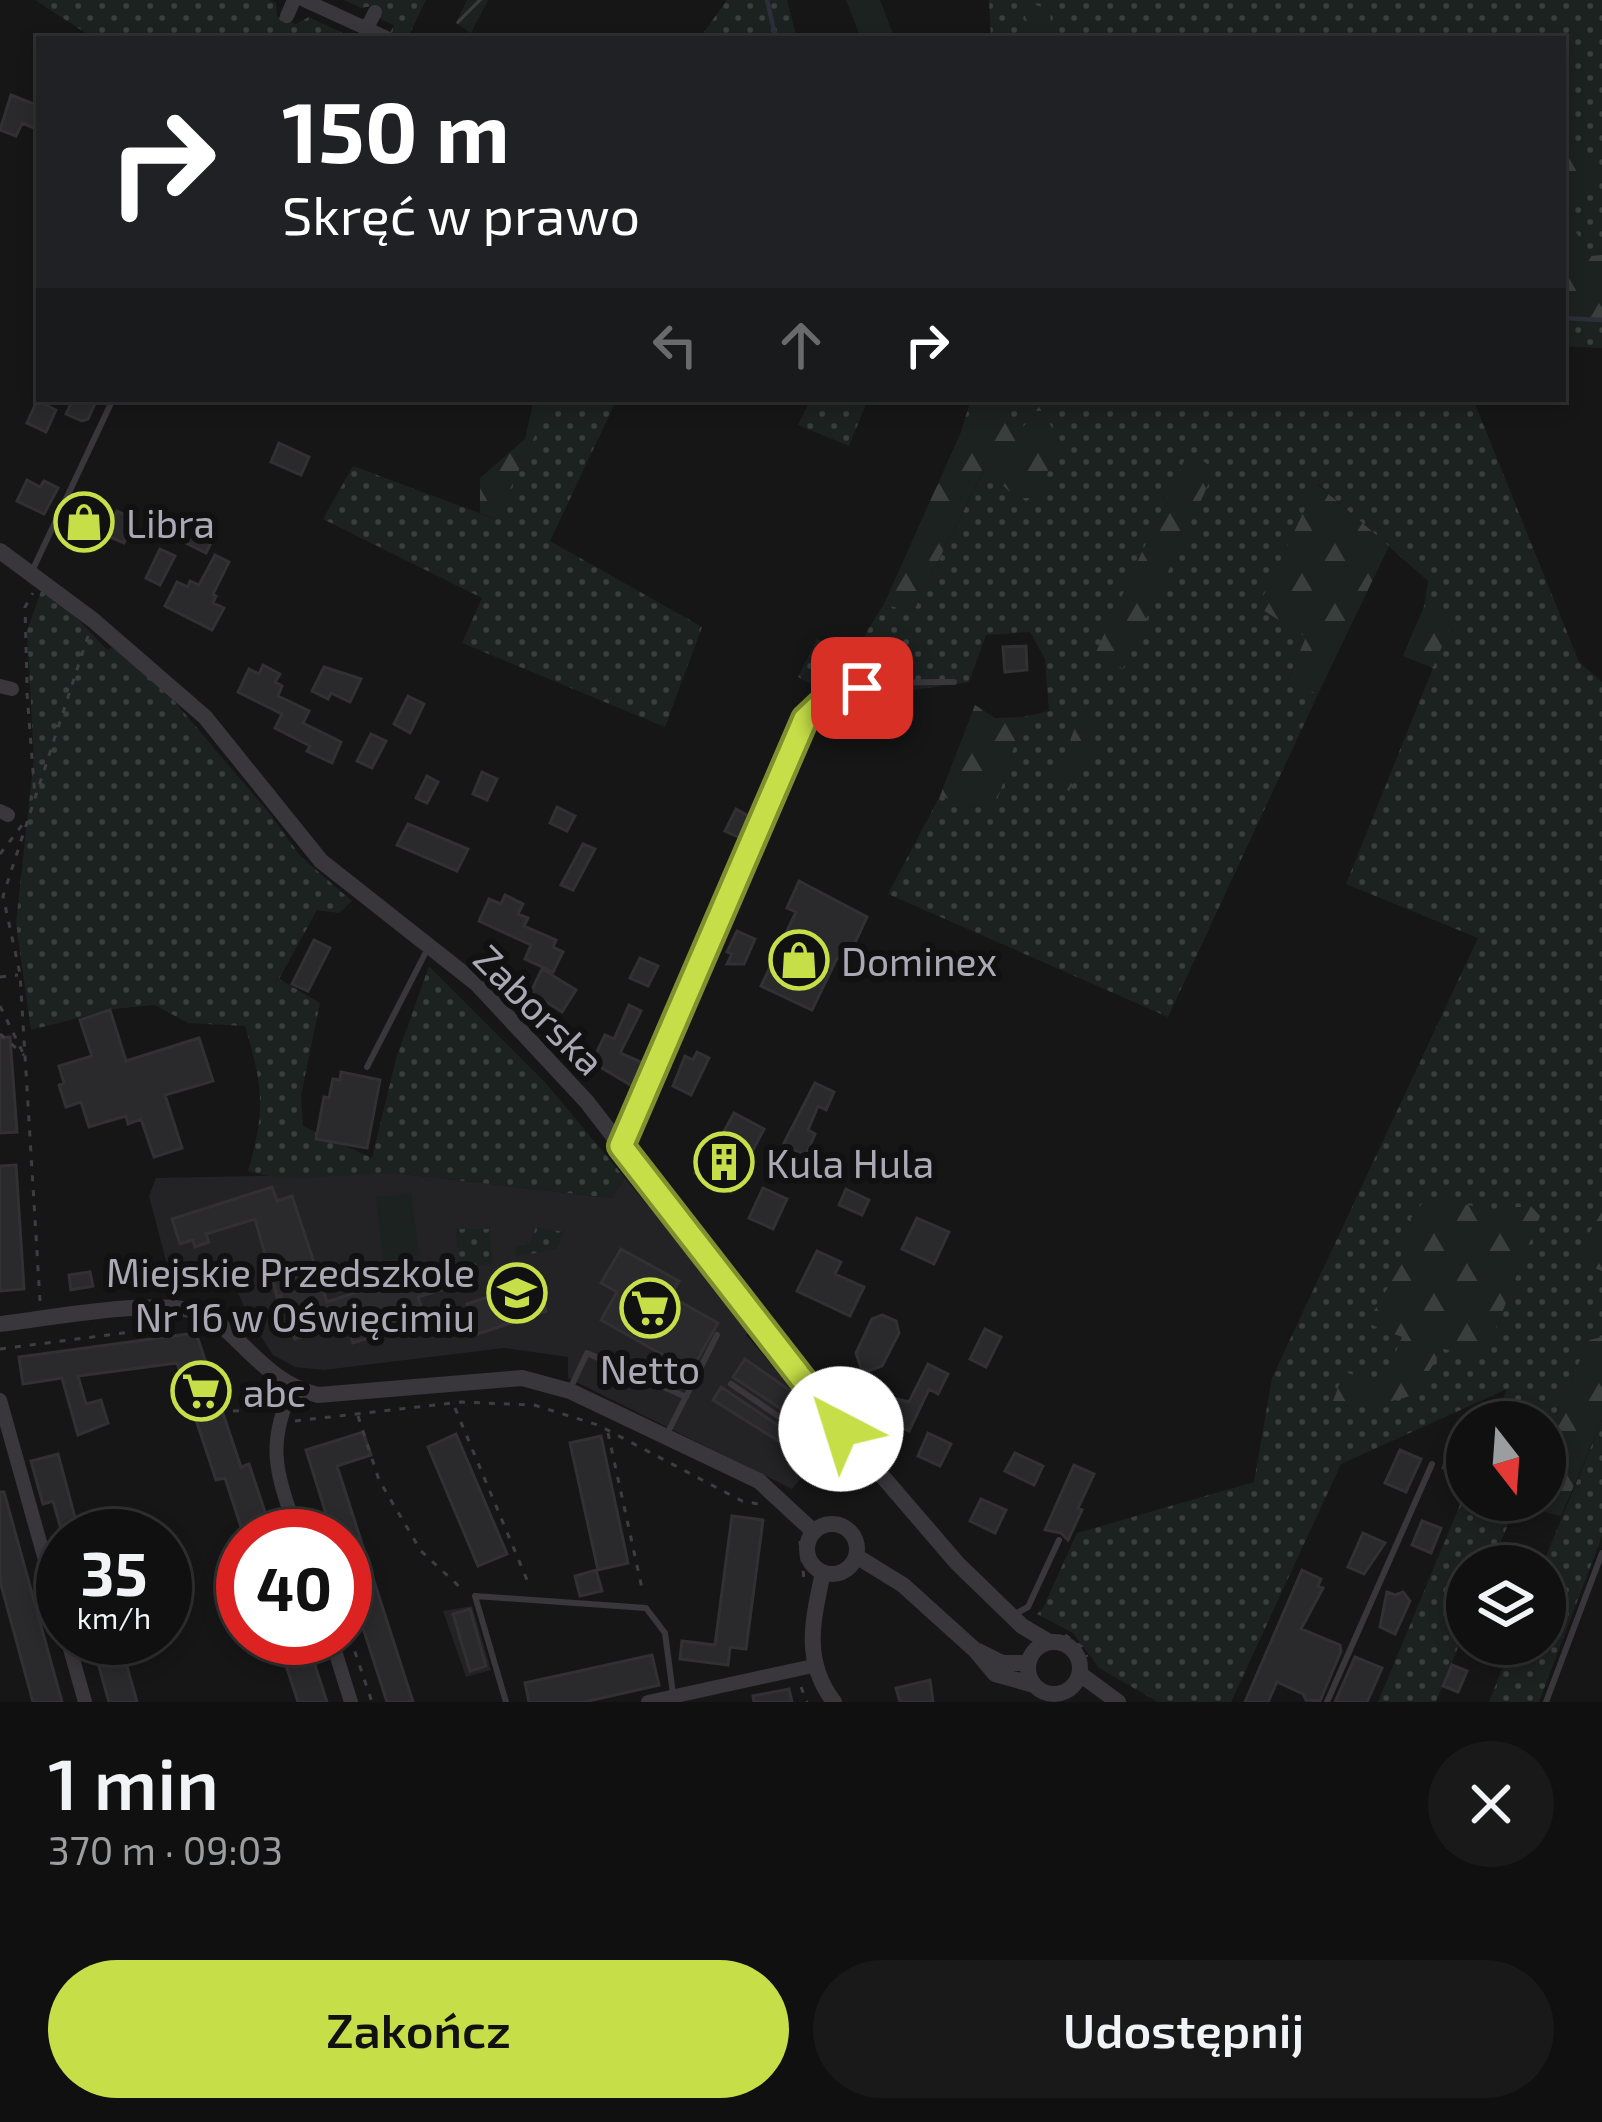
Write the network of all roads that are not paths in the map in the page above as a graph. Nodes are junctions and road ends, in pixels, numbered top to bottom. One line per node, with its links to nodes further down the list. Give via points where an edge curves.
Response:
1 (294, 0): 4 (street)
2 (304, 0): 5 (street)
3 (375, 12): 5 (street)
4 (287, 16)
5 (367, 28): 6 (street)
6 (383, 36)
7 (112, 402): 9 (lane)
8 (0, 550): 9 (street, Zaborska)
9 (35, 577): 11 (street, Zaborska, via 205,717 321,861)
10 (954, 682): 13 (lane, via 862,688 824,701 805,719)
11 (428, 948): 12 (lane); 13 (street, Zaborska, via 477,984)
12 (368, 1067)
13 (621, 1146): 22 (street, Zaborska)
14 (0, 1324): 17 (street, via 184,1306 214,1319)
15 (717, 1335): 19 (lane)
16 (731, 1384): 22 (lane, via 846,1462)
17 (292, 1387): 18 (street, via 318,1395 522,1378); 24 (street, via 273,1456)
18 (570, 1391): 19 (lane, via 587,1352); 21 (street)
19 (686, 1397): 21 (lane)
20 (0, 1400): 25 (street)
21 (667, 1435): 26 (street, via 760,1480)
22 (867, 1459): 31 (street, Zaborska)
23 (1432, 1464): 48 (lane)
24 (290, 1509)
25 (36, 1528)
26 (807, 1535): 29 (street, via 829,1524 845,1527); 30 (street, via 808,1554)
27 (1059, 1540): 31 (lane)
28 (1602, 1553): 49 (lane)
29 (856, 1556): 30 (street, via 847,1570); 33 (street, via 903,1585)
30 (823, 1572): 37 (street)
31 (1017, 1621): 32 (street, Zaborska); 34 (street, Zaborska)
32 (1049, 1642): 34 (street); 38 (street, via 1075,1651)
33 (975, 1650): 34 (street, via 1003,1663); 39 (street, via 995,1674)
34 (1030, 1659): 39 (street)
35 (75, 1665): 41 (street)
36 (339, 1665): 42 (street)
37 (813, 1666): 40 (street); 45 (street)
38 (1076, 1681): 39 (street, via 1048,1694); 46 (street); 47 (street)
39 (1034, 1685)
40 (674, 1699): 43 (lane, via 665,1634 646,1608 476,1596); 44 (street)
41 (85, 1702)
42 (351, 1702)
43 (506, 1702)
44 (648, 1702)
45 (833, 1702)
46 (1104, 1702)
47 (1118, 1702)
48 (1327, 1702)
49 (1546, 1702)

